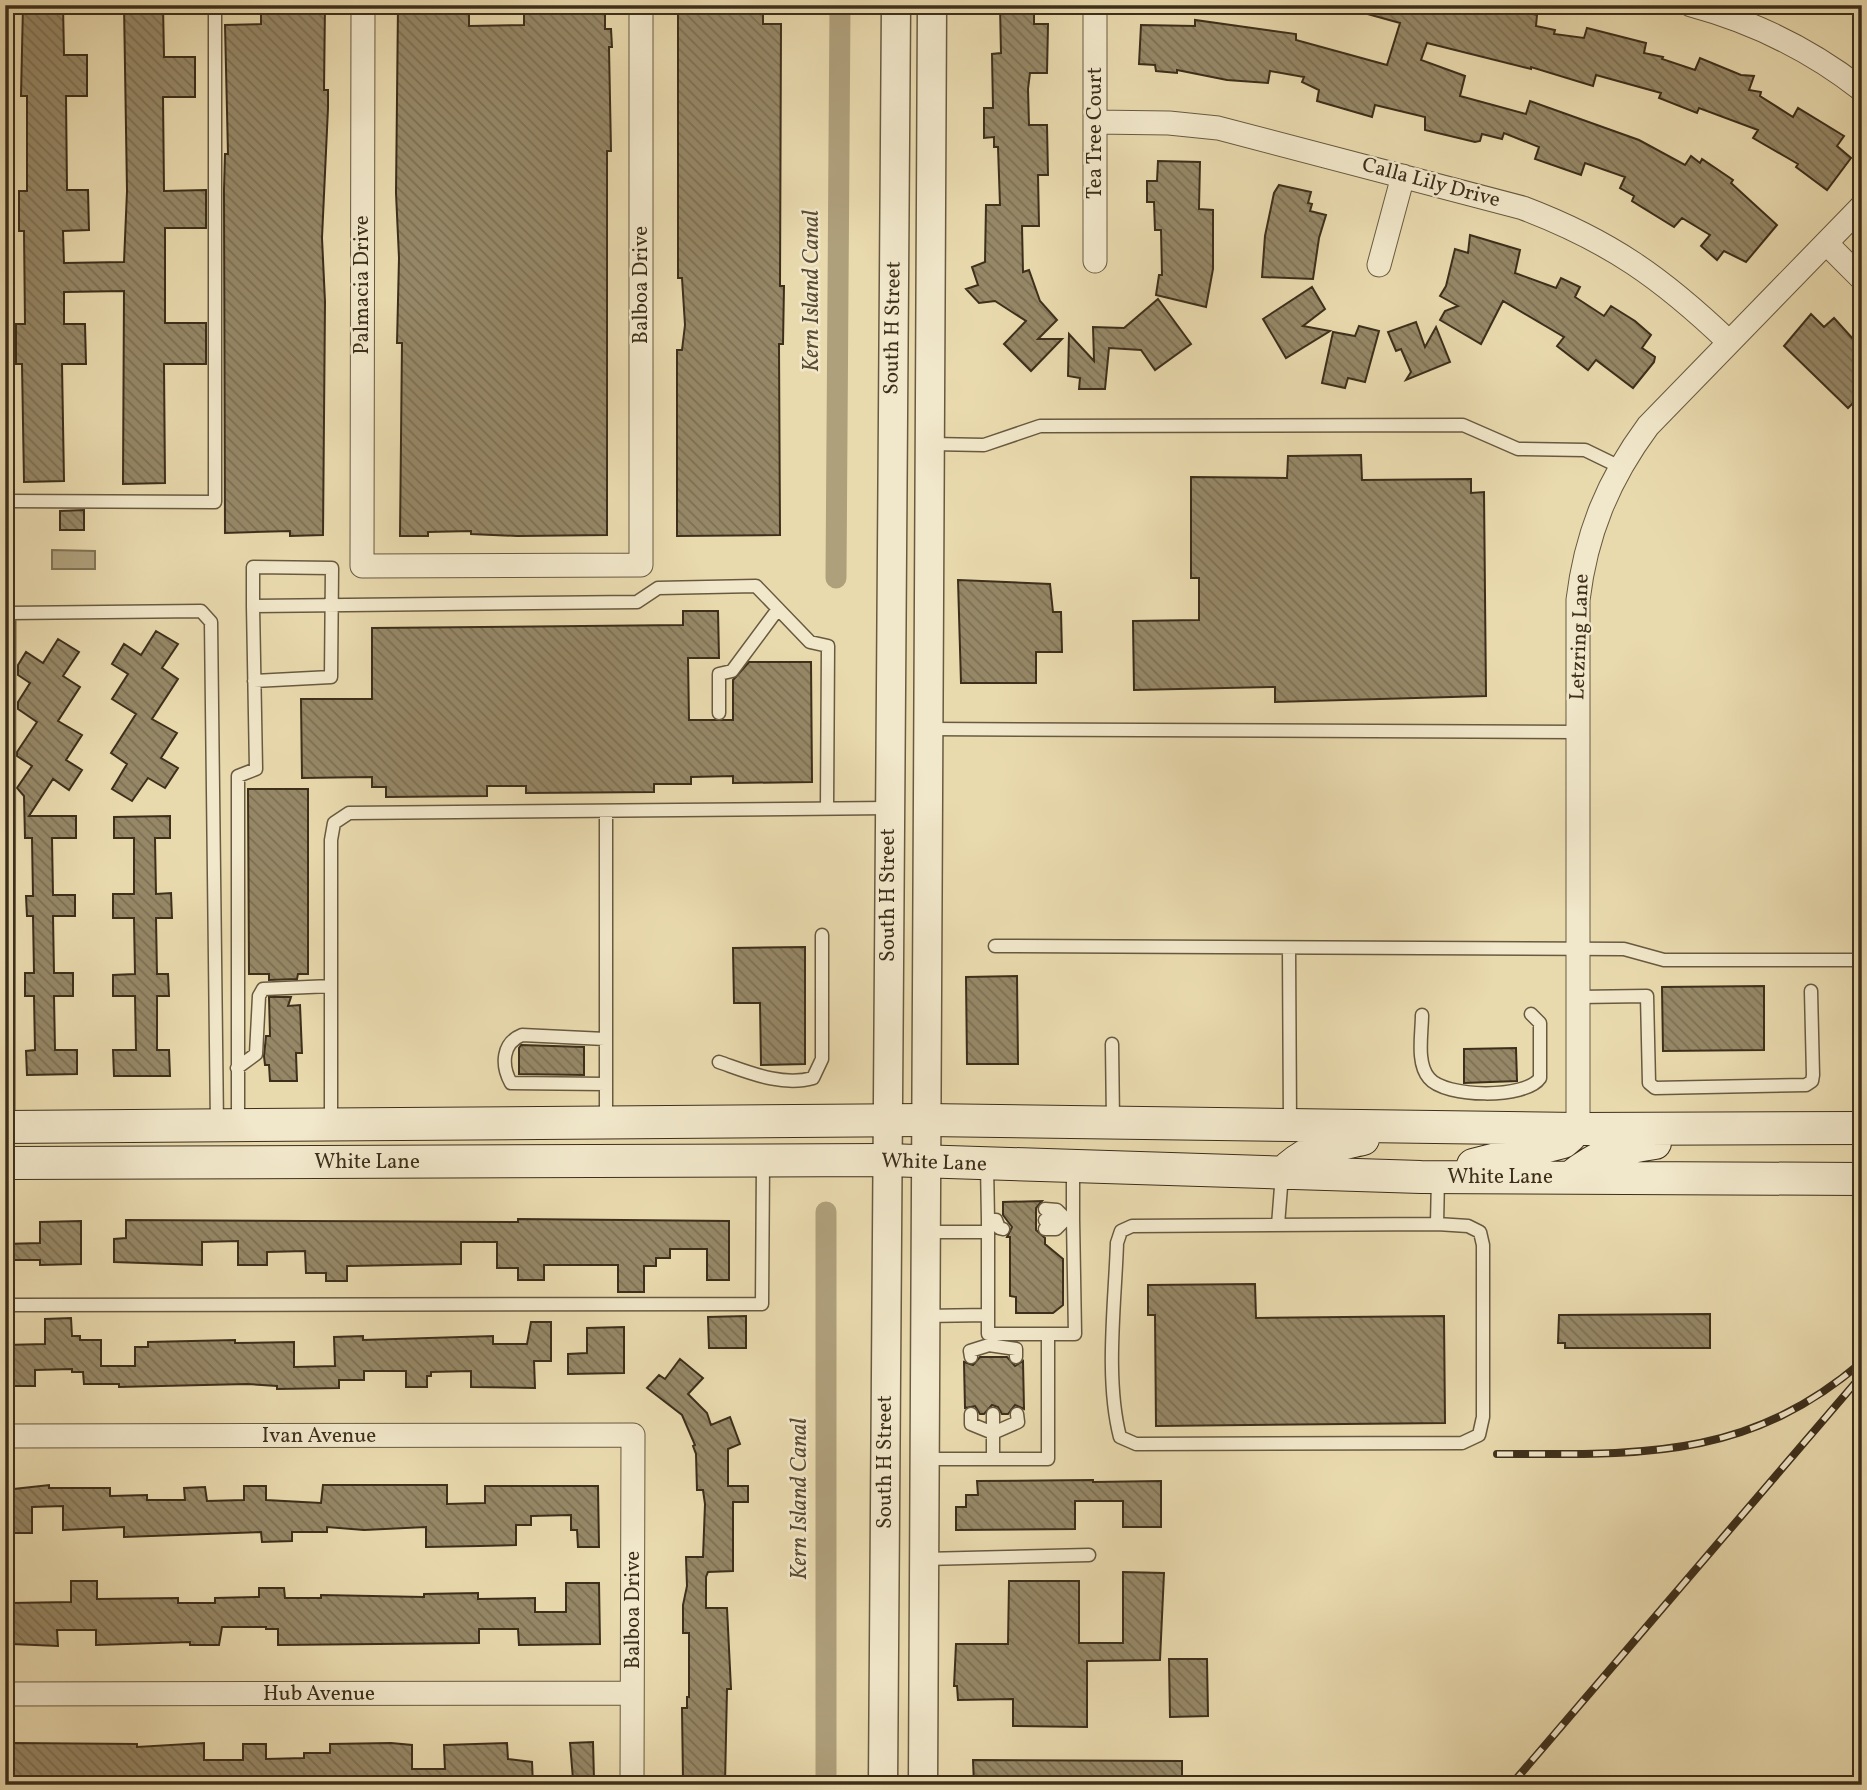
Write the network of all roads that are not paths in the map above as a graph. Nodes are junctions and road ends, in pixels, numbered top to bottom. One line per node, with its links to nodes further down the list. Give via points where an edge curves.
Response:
1 (7, 5): 13 (lane)
2 (215, 5): 21 (lane, via 215,502)
3 (363, 5): 22 (street, Palmacia Drive, via 362,566)
4 (641, 5): 22 (street, Balboa Drive)
5 (896, 5): 23 (street, South H Street)
6 (932, 5): 19 (street, South H Street)
7 (1095, 5): 10 (street, Tea Tree Court)
8 (1691, 5): 9 (street, via 1767,31)
9 (1862, 90)
10 (1095, 122): 11 (street, Calla Lily Drive, via 1218,128); 15 (street, Tea Tree Court)
11 (1403, 176): 16 (street); 18 (street, Calla Lily Drive, via 1523,208 1569,226 1646,269)
12 (1862, 206): 14 (street, Letzring Lane)
13 (5, 229)
14 (1826, 243): 17 (street); 18 (street, Letzring Lane)
15 (1095, 261)
16 (1379, 265)
17 (1862, 279)
18 (1729, 342): 20 (street, Letzring Lane, via 1648,426)
19 (932, 444): 20 (lane, via 984,444 1040,426 1463,425 1518,449 1585,450); 30 (street, South H Street)
20 (1620, 467): 31 (street, Letzring Lane, via 1596,516 1583,564 1578,600)
21 (5, 501)
22 (641, 565)
23 (891, 565): 30 (street, via 913,705); 32 (street, South H Street)
24 (253, 606): 25 (lane); 25 (lane, via 253,567 332,568); 28 (lane)
25 (332, 607): 26 (lane, via 637,602 658,588 756,586); 28 (lane, via 331,677)
26 (778, 609): 29 (lane, via 732,671 719,674); 33 (lane, via 810,642 828,646)
27 (7, 613): 58 (lane, via 201,611 211,622); 59 (lane)
28 (254, 681): 43 (lane, via 256,769 238,776)
29 (719, 713)
30 (929, 726): 31 (lane); 52 (street, South H Street)
31 (1578, 732): 38 (street, Letzring Lane)
32 (889, 808): 33 (lane); 53 (street, South H Street)
33 (827, 809): 34 (lane)
34 (606, 812): 40 (lane, via 349,813 334,823 331,840); 47 (lane)
35 (822, 935): 49 (lane, via 822,1059 813,1078 796,1083)
36 (995, 946): 37 (lane)
37 (1289, 948): 38 (lane); 57 (lane)
38 (1578, 950): 39 (lane, via 1623,949 1664,960); 44 (street, Letzring Lane)
39 (1862, 960)
40 (331, 986): 42 (lane, via 263,989); 56 (lane)
41 (1811, 991): 44 (lane, via 1812,1080 1805,1084 1655,1088 1649,1083 1647,996)
42 (259, 996): 43 (lane); 50 (lane, via 256,1054)
43 (236, 997): 50 (lane)
44 (1578, 997): 63 (street, Letzring Lane)
45 (1531, 1014): 46 (lane, via 1540,1023 1540,1079 1520,1092 1454,1091 1434,1083 1422,1059)
46 (1422, 1015)
47 (605, 1039): 51 (lane); 51 (lane, via 522,1035 505,1047 505,1059 511,1083)
48 (1112, 1044): 55 (lane)
49 (719, 1062)
50 (237, 1068): 58 (lane)
51 (606, 1084): 54 (lane)
52 (926, 1120): 53 (main road, White Lane); 55 (main road, White Lane); 68 (street, South H Street)
53 (886, 1121): 54 (main road, White Lane); 64 (street, South H Street)
54 (606, 1123): 56 (main road, White Lane)
55 (1113, 1123): 57 (main road, White Lane)
56 (331, 1125): 58 (main road, White Lane); 65 (main road, via 305,1148)
57 (1290, 1125): 60 (main road, White Lane)
58 (227, 1126): 59 (main road, White Lane)
59 (7, 1127)
60 (1415, 1128): 63 (main road, White Lane); 72 (main road, via 1317,1149 1298,1158)
61 (1781, 1128): 62 (main road, White Lane); 63 (main road, White Lane); 74 (main road, via 1621,1148 1595,1158)
62 (1862, 1128)
63 (1578, 1129): 73 (main road, via 1563,1142)
64 (886, 1160): 66 (main road, White Lane); 68 (main road, White Lane); 85 (street, South H Street)
65 (135, 1162): 66 (main road, White Lane); 67 (main road, White Lane)
66 (763, 1162): 82 (lane, via 762,1304)
67 (5, 1163)
68 (926, 1163): 69 (main road, White Lane); 81 (street, South H Street)
69 (987, 1165): 71 (main road, White Lane); 78 (lane)
70 (1862, 1166): 76 (main road)
71 (1073, 1168): 72 (main road, White Lane); 77 (lane)
72 (1282, 1174): 73 (main road, White Lane); 80 (lane)
73 (1430, 1177): 74 (main road, White Lane); 79 (lane)
74 (1571, 1177): 76 (main road, White Lane)
75 (1862, 1178): 76 (main road, White Lane)
76 (1783, 1180)
77 (1070, 1219): 77 (lane, via 1056,1229 1045,1219 1057,1210); 86 (lane, via 1075,1334)
78 (997, 1222): 81 (lane); 83 (lane)
79 (1437, 1224): 80 (lane); 80 (lane, via 1468,1226 1480,1232 1483,1245 1483,1417 1479,1435 1462,1443 1136,1444 1120,1437 1115,1418 1114,1350 1121,1231 1132,1226)
80 (1278, 1225)
81 (925, 1233): 84 (street, South H Street)
82 (5, 1305)
83 (987, 1315): 84 (lane); 87 (lane)
84 (925, 1316): 96 (street, South H Street)
85 (885, 1328): 96 (street, via 903,1431 912,1452); 102 (street, South H Street)
86 (1048, 1334): 87 (lane); 97 (lane, via 1048,1459)
87 (989, 1345): 88 (lane, via 970,1351); 89 (lane, via 1016,1349)
88 (971, 1357)
89 (1016, 1357)
90 (971, 1414): 93 (lane, via 971,1424)
91 (993, 1414): 93 (lane)
92 (1017, 1414): 93 (lane, via 1018,1422)
93 (993, 1433): 97 (lane)
94 (633, 1435): 95 (street, Ivan Avenue); 100 (street, Balboa Drive)
95 (5, 1436)
96 (924, 1458): 97 (lane); 99 (street, South H Street)
97 (993, 1458)
98 (1089, 1555): 99 (lane)
99 (924, 1559): 106 (street, South H Street)
100 (632, 1693): 101 (street, Hub Avenue); 103 (street, Balboa Drive)
101 (5, 1694)
102 (883, 1726): 104 (street, South H Street); 105 (street)
103 (632, 1785)
104 (883, 1785)
105 (892, 1785)
106 (923, 1785)

